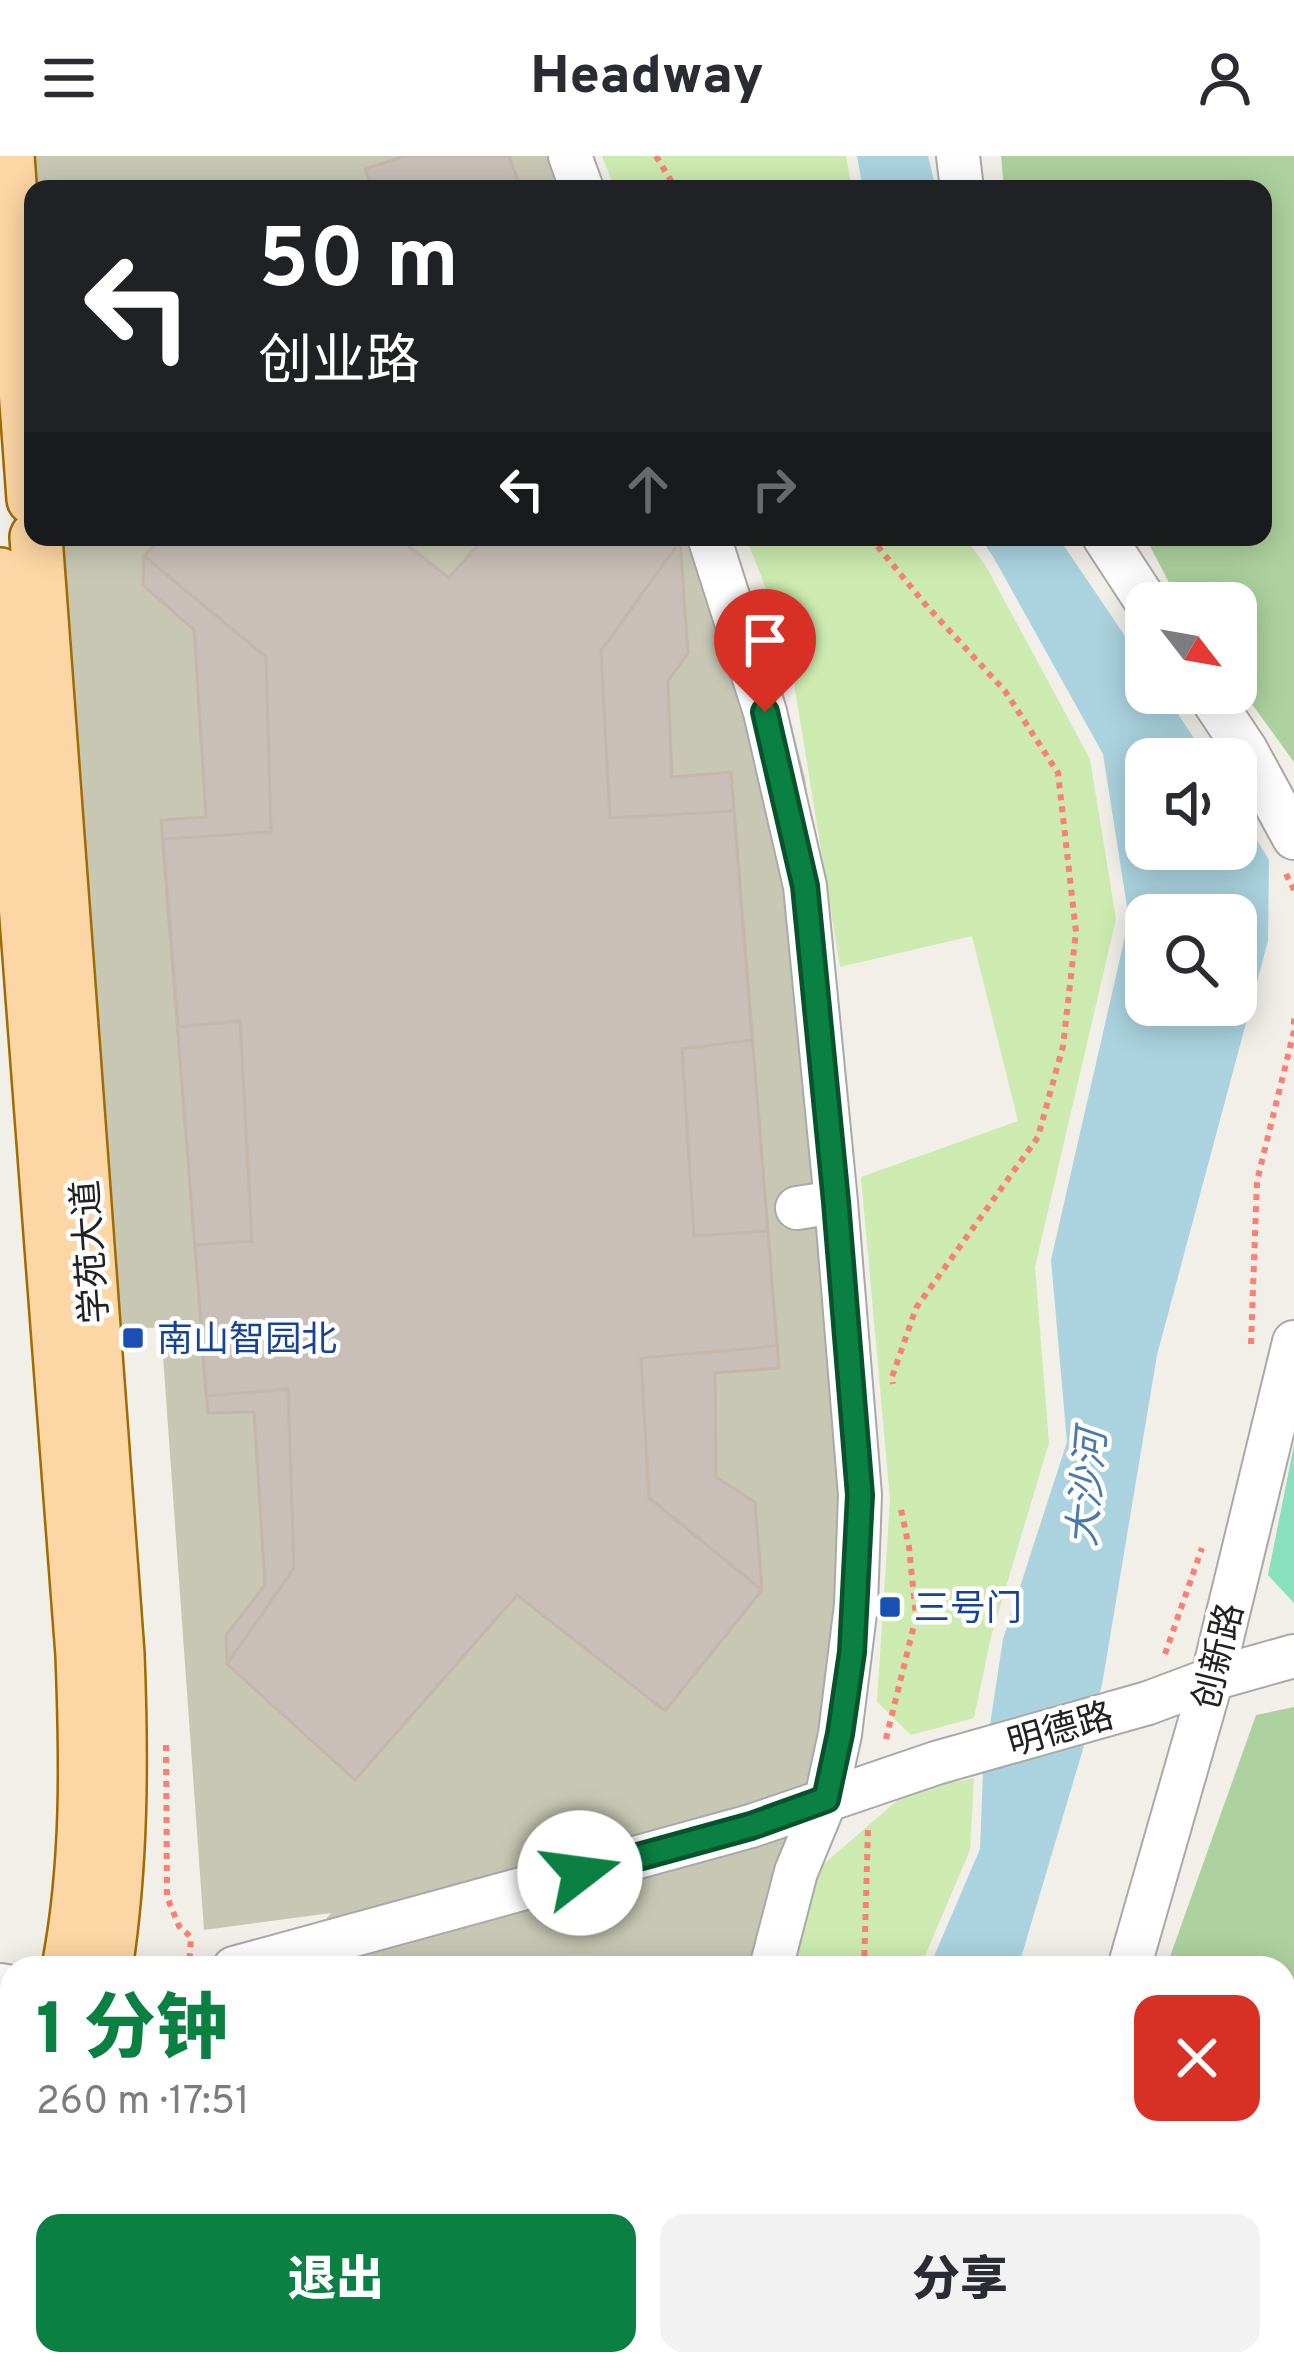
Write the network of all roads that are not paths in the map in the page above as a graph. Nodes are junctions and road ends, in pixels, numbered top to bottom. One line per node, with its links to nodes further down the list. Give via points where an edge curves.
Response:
1 (8, 156): 2 (main road)
2 (24, 376)
3 (37, 546): 15 (main road, 学苑大道, via 118,1654 121,1804)
4 (712, 546): 13 (street, via 765,712 805,886 816,1205 860,1495 844,1544 852,1652)
5 (1110, 546): 7 (street)
6 (0, 574): 14 (main road, 学苑大道, via 82,1655 82,1868)
7 (1133, 582)
8 (1222, 714): 9 (street)
9 (1294, 838)
10 (1294, 1342): 12 (street, 创新路)
11 (1294, 1656): 12 (street, 明德路)
12 (1212, 1679): 13 (street, 明德路); 18 (street, 创新路)
13 (826, 1799): 16 (street, 明德路); 17 (street)
14 (70, 1956)
15 (108, 1956)
16 (278, 1956)
17 (774, 1956)
18 (1132, 1956)

